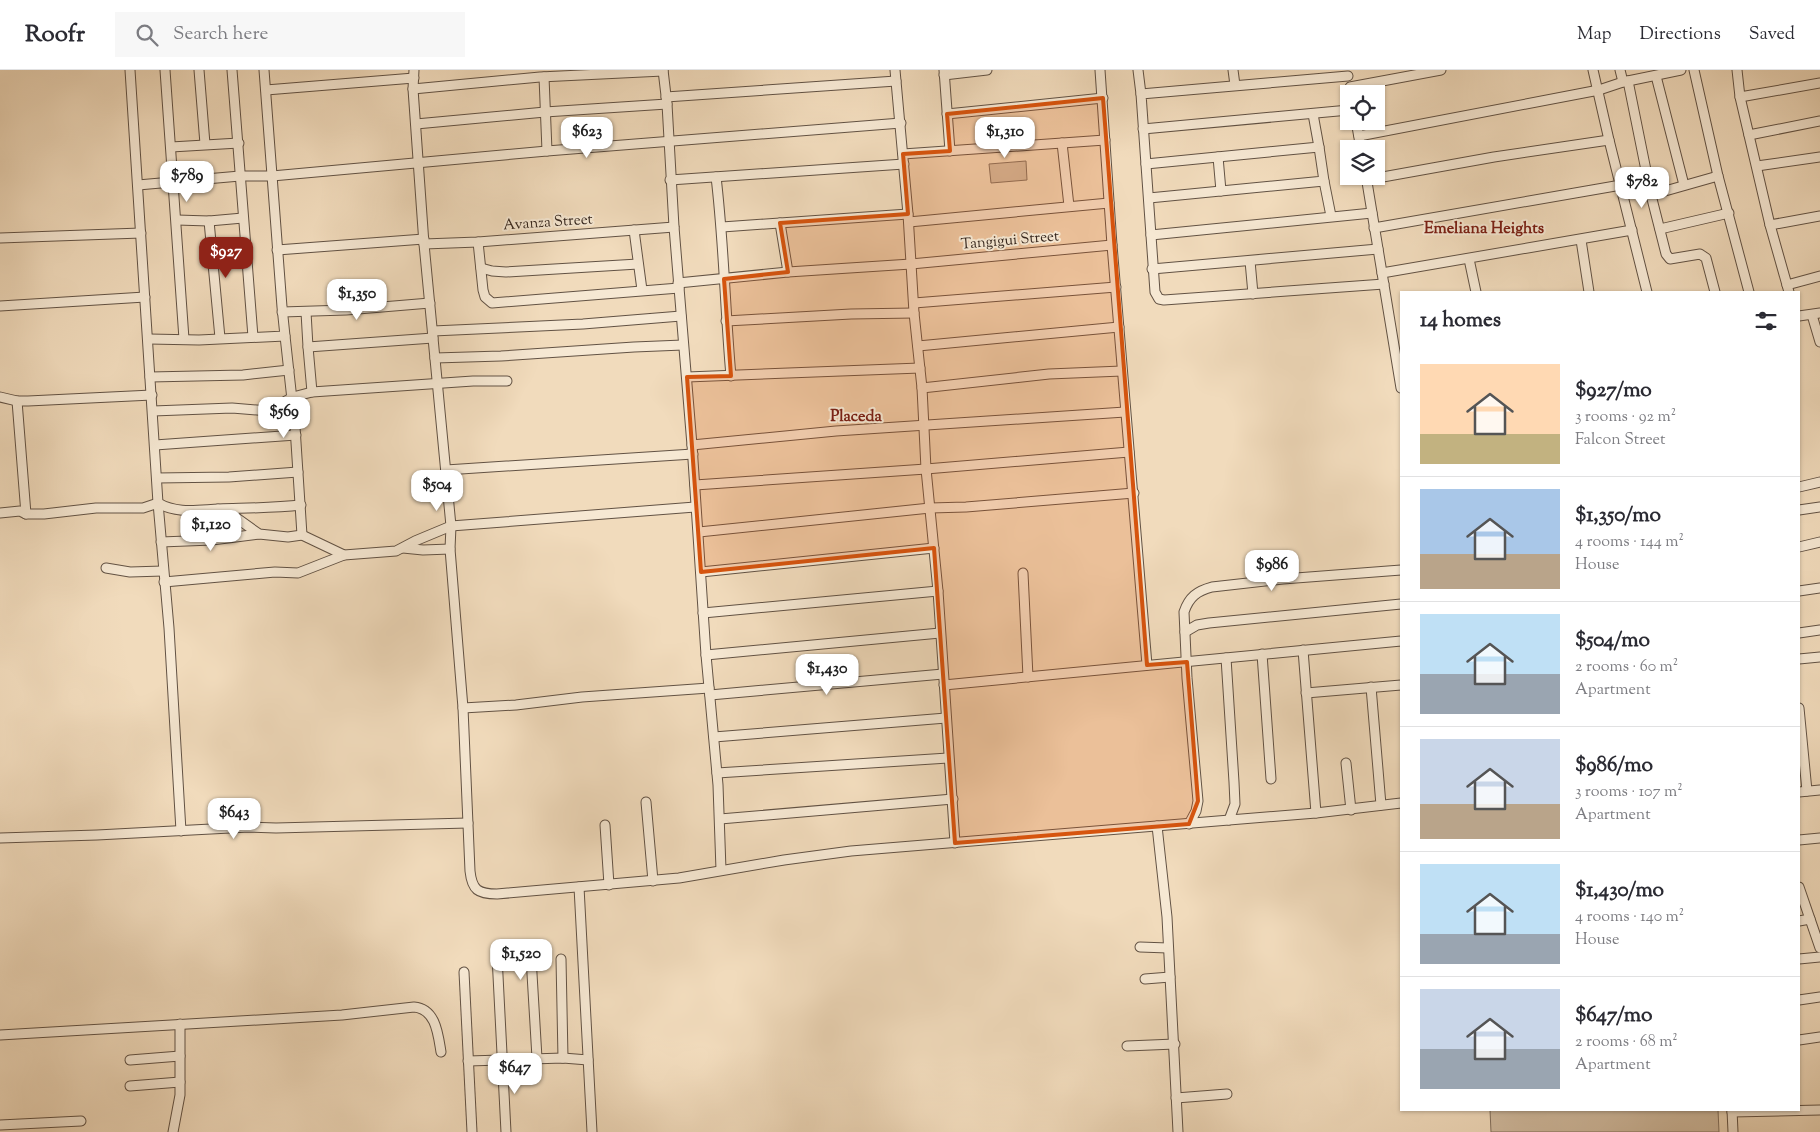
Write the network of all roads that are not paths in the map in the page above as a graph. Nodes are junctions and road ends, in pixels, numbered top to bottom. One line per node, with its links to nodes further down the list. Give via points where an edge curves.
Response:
1 (130, 70): 78 (street)
2 (165, 70): 57 (street)
3 (199, 70): 56 (street)
4 (232, 70): 54 (street)
5 (264, 70): 33 (street)
6 (515, 70): 26 (street)
7 (663, 70): 21 (street); 38 (street)
8 (895, 70): 27 (street)
9 (986, 70): 20 (street)
10 (1100, 70): 37 (street)
11 (1138, 70): 35 (street)
12 (1233, 70): 30 (street)
13 (1441, 70): 31 (street)
14 (1593, 70): 34 (street)
15 (1620, 70): 28 (street)
16 (1635, 70): 28 (street)
17 (1678, 70): 24 (street)
18 (1694, 70): 70 (street)
19 (1737, 70): 36 (street)
20 (944, 72): 41 (street)
21 (568, 73): 25 (street)
22 (1348, 73): 30 (street)
23 (414, 74): 32 (street); 33 (street)
24 (1656, 76): 28 (street); 77 (street)
25 (544, 77): 26 (street); 40 (street)
26 (516, 80): 32 (street)
27 (896, 81): 38 (street); 44 (street)
28 (1629, 81): 34 (street); 80 (street)
29 (1820, 83): 36 (street)
30 (1235, 85): 35 (street)
31 (1374, 85)
32 (414, 89): 45 (street)
33 (266, 90): 69 (street)
34 (1599, 90): 49 (street); 52 (street)
35 (1141, 94): 46 (street)
36 (1740, 97): 48 (street)
37 (1103, 98): 41 (street); 50 (street)
38 (667, 101): 40 (street); 53 (street)
39 (1340, 111): 42 (street)
40 (545, 112): 45 (street); 59 (street)
41 (947, 114): 60 (street)
42 (1313, 114): 46 (street); 58 (street)
43 (1820, 121): 48 (street)
44 (901, 123): 53 (street); 63 (street)
45 (416, 124): 64 (street)
46 (1143, 129): 65 (street)
47 (1358, 130): 49 (street)
48 (1749, 135): 66 (street)
49 (1359, 136): 51 (street)
50 (1105, 140): 55 (street); 82 (street)
51 (1360, 140)
52 (1609, 140): 67 (street); 76 (street)
53 (669, 141): 59 (street); 72 (street)
54 (238, 143): 56 (street); 68 (street)
55 (1062, 143): 60 (street); 83 (street)
56 (205, 144): 57 (street)
57 (171, 147): 74 (street)
58 (1319, 147): 61 (street); 73 (street)
59 (547, 150): 64 (street)
60 (950, 151): 63 (street)
61 (1218, 157): 65 (street); 79 (street)
62 (1820, 157): 66 (street)
63 (904, 159): 71 (street); 89 (street)
64 (418, 162): 69 (street); 104 (street)
65 (1146, 164): 81 (street)
66 (1757, 166): 93 (street)
67 (1385, 175)
68 (240, 176): 69 (street); 74 (street); 88 (street)
69 (272, 176): 108 (street)
70 (1718, 176): 77 (street); 85 (street)
71 (716, 177): 72 (street); 95 (street)
72 (670, 180): 94 (street)
73 (1324, 180): 79 (street); 86 (street)
74 (174, 181): 78 (street); 90 (street)
75 (1367, 185): 84 (street)
76 (1621, 185): 96 (street); 99 (street)
77 (1684, 185): 80 (street)
78 (138, 186): 100 (street)
79 (1221, 191): 81 (street)
80 (1651, 195): 97 (street)
81 (1149, 198): 101 (street)
82 (1109, 203): 83 (street); 106 (street)
83 (1069, 206): 89 (street)
84 (1372, 213): 86 (street); 96 (street)
85 (1728, 213): 97 (street); 128 (street)
86 (1331, 216): 101 (street)
87 (1820, 216): 93 (street)
88 (243, 218): 91 (street); 144 (street)
89 (909, 218): 92 (street); 112 (street)
90 (177, 220): 91 (street); 147 (street)
91 (209, 221): 145 (street)
92 (780, 222): 95 (street); 115 (street)
93 (1770, 225): 122 (street)
94 (674, 226): 98 (street, Avanza Street); 120 (street)
95 (722, 227): 118 (street)
96 (1374, 228): 107 (street)
97 (1660, 229): 127 (street, via 1670,259 1703,254)
98 (634, 230): 105 (street, Avanza Street); 111 (street)
99 (1632, 230): 103 (street); 126 (street)
100 (141, 234): 102 (street); 130 (street)
101 (1151, 234): 114 (street)
102 (0, 238)
103 (1581, 240): 109 (street); 125 (street)
104 (424, 241): 105 (street, Avanza Street); 108 (street, Avanza Street); 131 (street)
105 (478, 242): 113 (street, Tangigui Street)
106 (1112, 245): 112 (street, Tangigui Street); 121 (street)
107 (1378, 249): 110 (street); 116 (street)
108 (278, 250): 134 (street)
109 (1469, 260): 116 (street); 124 (street)
110 (1250, 261): 114 (street); 129 (street)
111 (638, 264): 113 (street, via 506,272); 123 (street)
112 (911, 264): 115 (street, Tangigui Street); 132 (street)
113 (481, 268): 123 (street, Tangigui Street, via 485,297 492,303)
114 (1152, 269): 129 (street, via 1154,292 1159,299)
115 (788, 272): 118 (street, Tangigui Street)
116 (1382, 273): 119 (street)
117 (1820, 276): 122 (street)
118 (724, 279): 120 (street, Tangigui Street); 140 (street)
119 (1384, 284): 129 (street); 160 (street)
120 (678, 286): 123 (street, Tangigui Street); 138 (street)
121 (1116, 287): 132 (street); 141 (street)
122 (1788, 289)
123 (642, 290)
124 (1476, 291)
125 (1589, 291)
126 (1647, 291)
127 (1715, 291)
128 (1749, 291)
129 (1253, 294)
130 (145, 297): 133 (street); 146 (street)
131 (430, 303): 135 (street); 142 (street)
132 (914, 304): 136 (street)
133 (0, 306)
134 (282, 312): 135 (street); 143 (street)
135 (306, 312): 151 (street)
136 (914, 313): 140 (street); 150 (street)
137 (1816, 314): 139 (street); 148 (street)
138 (681, 316): 142 (street); 149 (street)
139 (1800, 316)
140 (726, 321): 156 (street)
141 (1119, 327): 150 (street); 155 (street)
142 (433, 334): 151 (street); 152 (street)
143 (285, 336): 144 (street); 154 (street)
144 (253, 337): 145 (street)
145 (220, 338): 147 (street)
146 (148, 339): 147 (street); 157 (street)
147 (184, 339)
148 (1820, 342)
149 (683, 345): 152 (street); 158 (street)
150 (918, 346): 153 (street)
151 (308, 347): 163 (street)
152 (435, 358): 161 (street)
153 (920, 368): 156 (street); 162 (street)
154 (289, 370): 157 (street, via 243,376); 166 (street)
155 (1122, 371): 162 (street, via 1049,374); 169 (street)
156 (731, 376): 158 (street)
157 (150, 377): 164 (street)
158 (687, 377): 173 (street)
159 (508, 381): 161 (street)
160 (1400, 382)
161 (439, 383): 163 (street); 176 (street)
162 (922, 388): 170 (street)
163 (312, 392): 166 (street)
164 (152, 395): 167 (street); 168 (street)
165 (0, 397): 167 (street)
166 (293, 397): 168 (street, via 268,411 232,408); 171 (street)
167 (17, 401): 191 (street)
168 (153, 411): 172 (street)
169 (1125, 412): 170 (street); 174 (street)
170 (924, 425): 173 (street, via 836,431); 175 (street)
171 (296, 436): 172 (street); 177 (street)
172 (155, 445): 178 (street)
173 (693, 450): 176 (street); 180 (street)
174 (1129, 452): 175 (street); 182 (street)
175 (926, 469): 180 (street); 187 (street)
176 (446, 470): 192 (street)
177 (298, 472): 178 (street); 184 (street)
178 (157, 478): 183 (street)
179 (1820, 482): 181 (street)
180 (694, 485): 185 (street)
181 (1800, 487)
182 (1134, 493): 187 (street); 226 (street)
183 (158, 504): 188 (street, via 175,510); 191 (street, via 143,508); 196 (street)
184 (301, 505): 188 (street); 195 (street)
185 (695, 507): 192 (street); 193 (street)
186 (1820, 507): 189 (street)
187 (930, 508): 193 (street); 200 (street)
188 (218, 509): 194 (street)
189 (1800, 510)
190 (0, 513): 191 (street, via 20,511)
191 (26, 514)
192 (450, 526): 199 (street); 201 (street)
193 (699, 532): 206 (street)
194 (259, 534): 195 (street); 196 (street)
195 (302, 535): 202 (street)
196 (161, 542): 205 (street)
197 (1820, 542): 198 (street)
198 (1800, 546)
199 (404, 548): 201 (street); 202 (street)
200 (934, 548): 206 (street); 211 (street)
201 (450, 549): 234 (street)
202 (344, 554): 208 (street, via 298,573 275,572)
203 (106, 568): 205 (street, via 130,572)
204 (1400, 570): 215 (street, via 1283,579 1202,590 1186,604)
205 (163, 571): 208 (street)
206 (700, 572): 213 (street)
207 (1022, 574): 228 (street)
208 (164, 582): 256 (street)
209 (1820, 588): 210 (street)
210 (1800, 591)
211 (938, 592): 213 (street); 216 (street)
212 (1400, 604): 215 (street, via 1208,623)
213 (704, 613): 221 (street)
214 (1820, 630): 217 (street)
215 (1185, 632): 225 (street)
216 (940, 633): 221 (street); 227 (street)
217 (1800, 633)
218 (1400, 641): 219 (street)
219 (1303, 650): 220 (street); 233 (street)
220 (1262, 654): 223 (street); 241 (street)
221 (706, 655): 232 (street)
222 (1820, 657): 224 (street)
223 (1226, 658): 225 (street); 251 (street, via 1235,797)
224 (1800, 659)
225 (1187, 662): 226 (street); 253 (street, via 1198,801)
226 (1147, 665): 228 (street)
227 (943, 674): 229 (street); 232 (street)
228 (1028, 677): 229 (street)
229 (944, 685): 235 (street)
230 (1400, 685): 231 (street)
231 (1372, 687): 233 (street); 247 (street)
232 (709, 691): 234 (street, via 582,697 516,706); 237 (street)
233 (1306, 693): 249 (street)
234 (462, 708): 252 (street)
235 (946, 718): 237 (street); 238 (street)
236 (1800, 730): 243 (street)
237 (714, 737): 240 (street)
238 (948, 758): 240 (street); 244 (street)
239 (1346, 764): 248 (street)
240 (717, 773): 250 (street)
241 (1272, 779)
242 (1820, 790): 243 (street)
243 (1803, 791)
244 (953, 799): 250 (street); 260 (street)
245 (646, 802): 262 (street)
246 (1400, 802): 247 (street)
247 (1381, 805): 248 (street)
248 (1351, 810): 249 (street)
249 (1316, 813): 251 (street)
250 (720, 819): 261 (street)
251 (1229, 820): 253 (street)
252 (468, 823): 256 (street); 264 (street, via 471,879 482,893)
253 (1190, 824): 255 (street)
254 (605, 825): 263 (street)
255 (1157, 826): 260 (street); 269 (street)
256 (181, 831): 257 (street)
257 (0, 838)
258 (1820, 838): 259 (street)
259 (1800, 840)
260 (955, 843): 261 (street, via 819,854)
261 (721, 870): 262 (street)
262 (653, 882): 263 (street)
263 (609, 885): 264 (street)
264 (579, 887): 293 (street)
265 (1800, 890): 266 (street)
266 (1810, 919): 267 (street); 270 (street)
267 (1800, 921)
268 (1140, 947): 269 (street)
269 (1168, 948): 277 (street)
270 (1820, 948)
271 (496, 956): 292 (street)
272 (531, 957): 289 (street)
273 (1820, 957): 275 (street)
274 (561, 959): 290 (street)
275 (1800, 959)
276 (464, 972): 294 (street)
277 (1170, 977): 278 (street); 285 (street)
278 (1145, 979)
279 (1820, 997): 280 (street)
280 (1800, 1000)
281 (180, 1024): 282 (street); 287 (street, via 420,1008 436,1025); 288 (street)
282 (0, 1035)
283 (1820, 1038): 284 (street)
284 (1800, 1040)
285 (1175, 1044): 286 (street); 298 (street)
286 (1127, 1046)
287 (441, 1052)
288 (180, 1056): 291 (street); 295 (street)
289 (537, 1058): 290 (street); 292 (street)
290 (563, 1058): 293 (street)
291 (130, 1060)
292 (501, 1060): 294 (street); 306 (street)
293 (588, 1060): 307 (street)
294 (468, 1061): 305 (street)
295 (180, 1082): 296 (street); 304 (street)
296 (130, 1086)
297 (1227, 1094): 298 (street)
298 (1176, 1098): 308 (street)
299 (1800, 1110): 300 (street)
300 (1820, 1110)
301 (1732, 1111): 309 (street)
302 (82, 1121): 303 (street)
303 (0, 1125)
304 (173, 1132)
305 (472, 1132)
306 (506, 1132)
307 (592, 1132)
308 (1178, 1132)
309 (1733, 1132)

